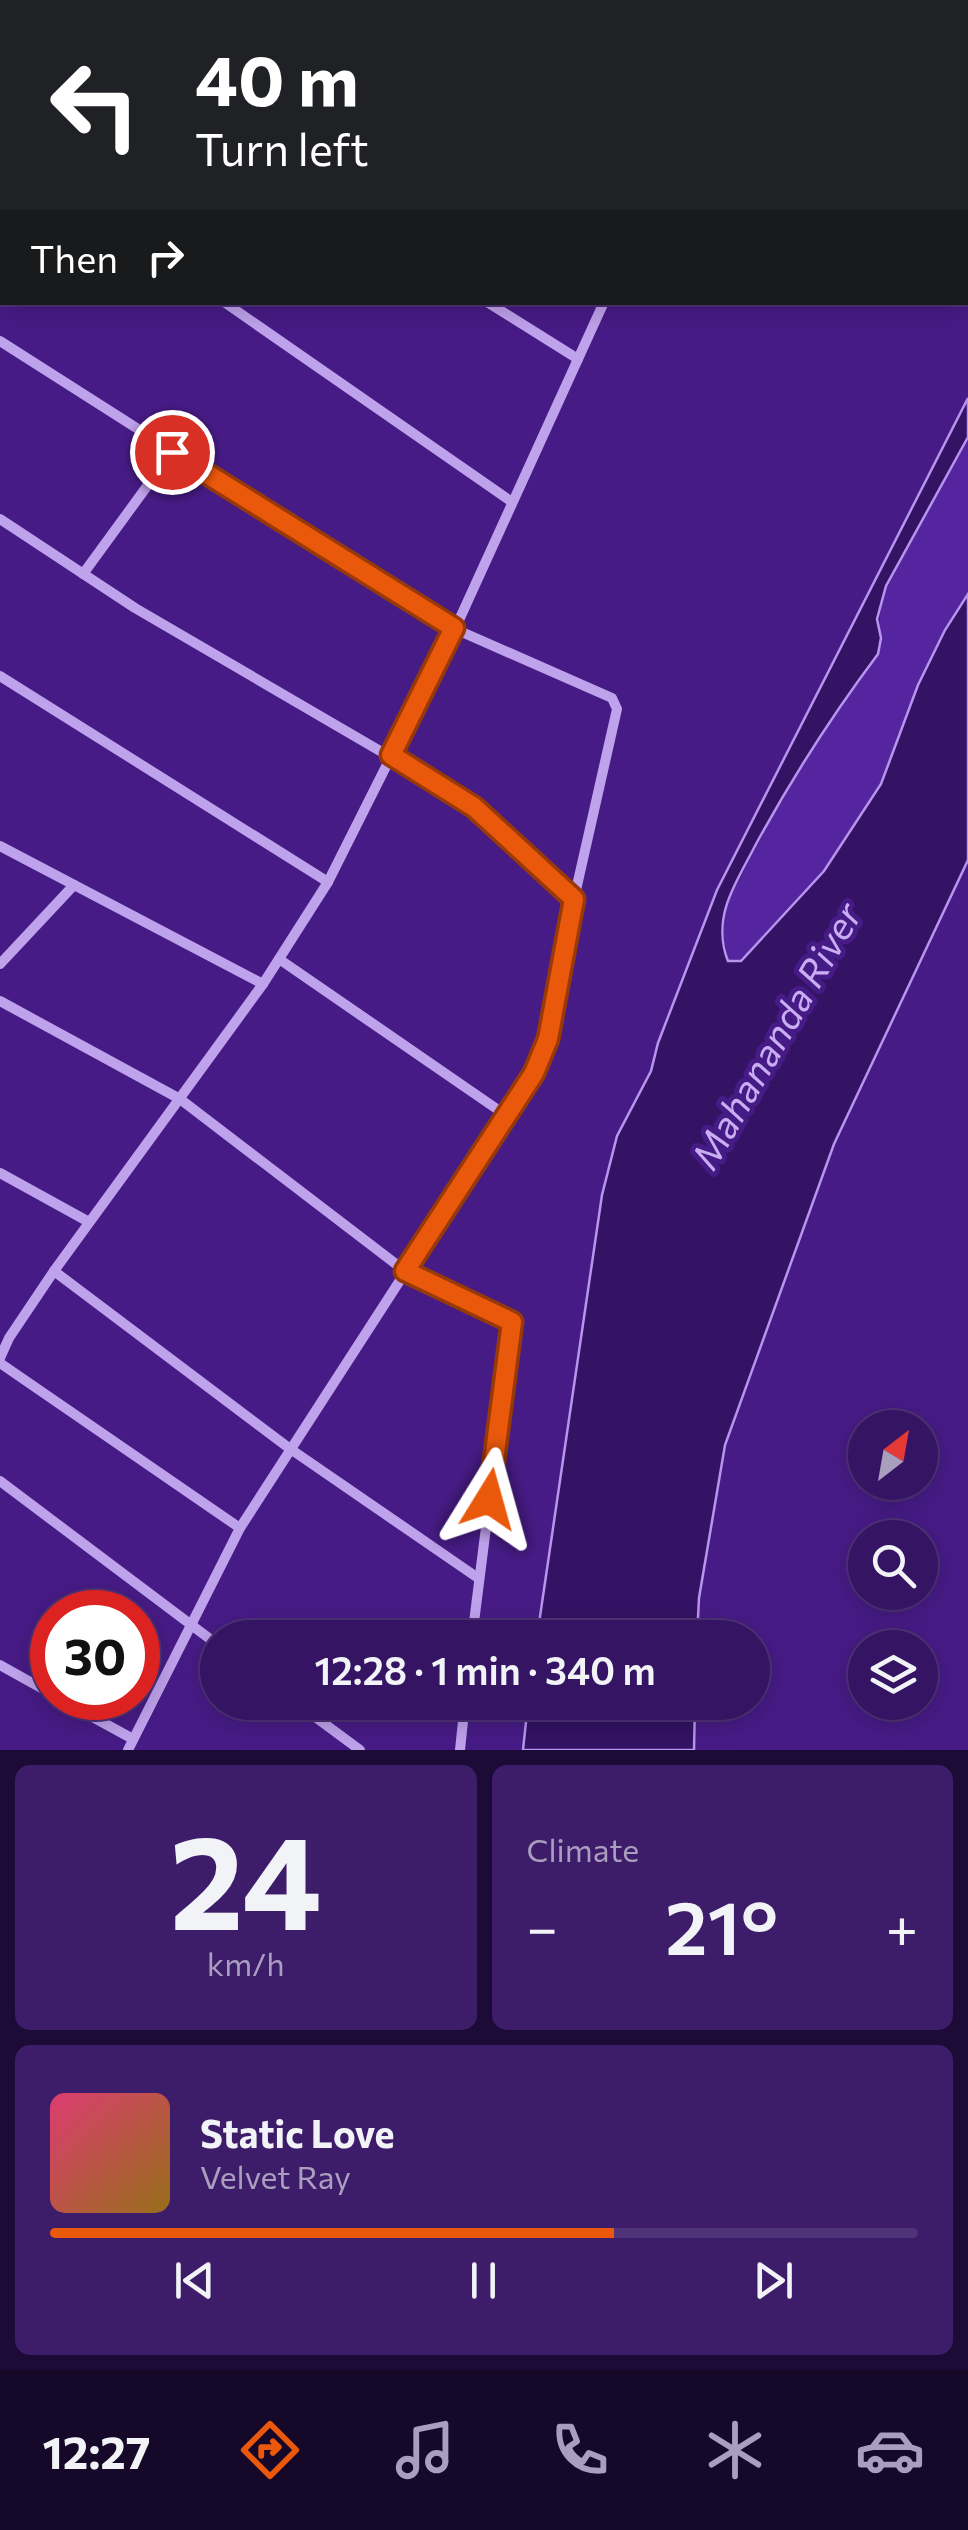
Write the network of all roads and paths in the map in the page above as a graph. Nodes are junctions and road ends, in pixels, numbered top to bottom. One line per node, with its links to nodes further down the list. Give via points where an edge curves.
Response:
1 (228, 305): 7 (street)
2 (493, 305): 5 (street)
3 (603, 305): 5 (street)
4 (0, 341): 6 (street)
5 (578, 359): 7 (street)
6 (172, 452): 9 (street); 10 (street)
7 (512, 502): 10 (street)
8 (0, 519): 9 (street)
9 (83, 574): 12 (street)
10 (454, 628): 12 (street); 16 (street, via 615,702)
11 (0, 676): 14 (street)
12 (391, 755): 14 (street); 16 (street, via 474,807)
13 (0, 846): 15 (street)
14 (328, 882): 17 (street)
15 (74, 886): 18 (street); 19 (street)
16 (574, 899): 22 (street, via 548,1039)
17 (278, 958): 19 (street); 22 (street)
18 (0, 964)
19 (262, 984): 21 (street)
20 (0, 1002): 21 (street)
21 (180, 1099): 24 (street); 26 (street)
22 (507, 1116): 26 (street)
23 (0, 1173): 24 (street)
24 (89, 1222): 25 (street)
25 (54, 1271): 27 (street); 29 (street)
26 (405, 1271): 29 (street); 32 (street, via 512,1322)
27 (4, 1336): 28 (street)
28 (0, 1361): 31 (street)
29 (289, 1448): 31 (street); 32 (street)
30 (0, 1481): 34 (street)
31 (240, 1528): 34 (street)
32 (478, 1578): 33 (street)
33 (474, 1620)
34 (191, 1626): 35 (street); 41 (street)
35 (200, 1632)
36 (0, 1665): 37 (street)
37 (30, 1682)
38 (92, 1720): 41 (street)
39 (319, 1720): 42 (street)
40 (463, 1720): 43 (street)
41 (130, 1744)
42 (360, 1750)
43 (460, 1750)

